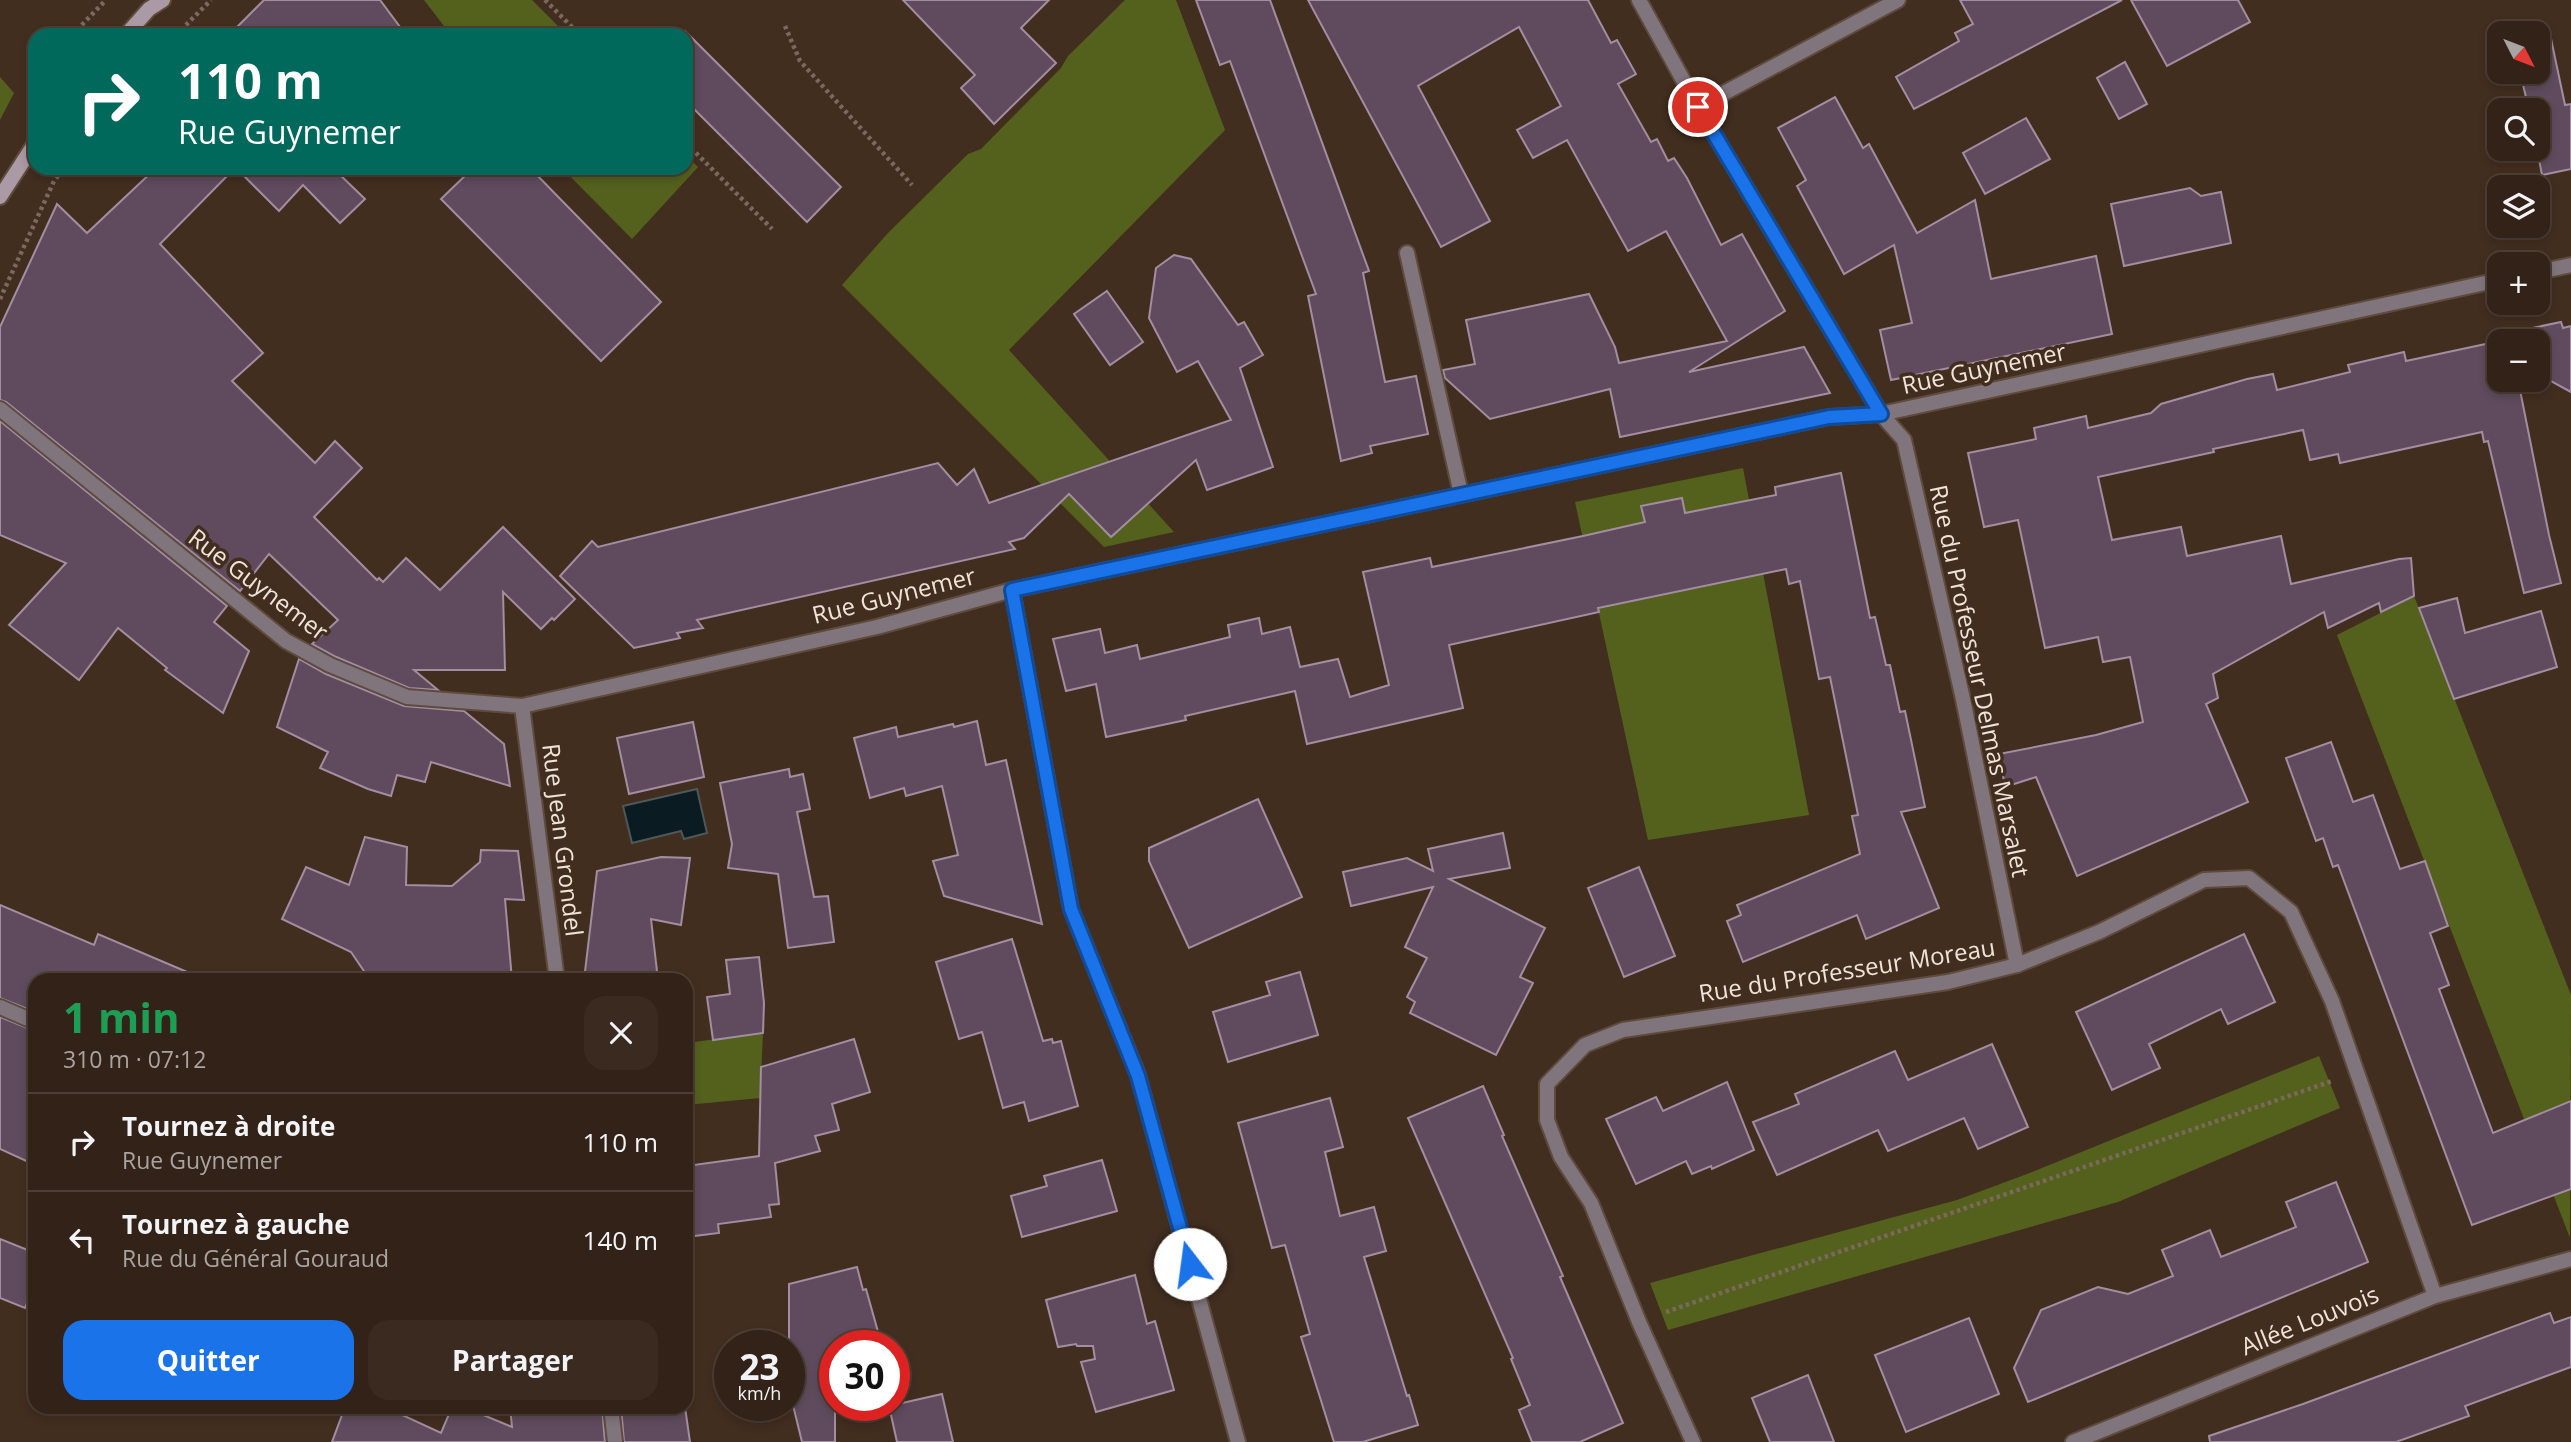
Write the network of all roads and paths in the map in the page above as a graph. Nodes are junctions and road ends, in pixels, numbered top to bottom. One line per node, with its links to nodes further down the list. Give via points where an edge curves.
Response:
1 (106, 0): 9 (path)
2 (163, 0): 7 (main road)
3 (211, 0): 11 (path)
4 (545, 0): 12 (path)
5 (1639, 0): 13 (street, Rue du Professeur Delmas Marsalet)
6 (1898, 0): 13 (street)
7 (152, 5): 10 (main road)
8 (785, 26): 17 (path, via 800,61)
9 (79, 28)
10 (132, 28)
11 (183, 28)
12 (573, 28)
13 (1698, 107): 26 (street, Rue du Professeur Delmas Marsalet)
14 (693, 150): 19 (path)
15 (28, 154): 18 (main road)
16 (59, 175): 24 (path)
17 (912, 185)
18 (0, 197)
19 (772, 229)
20 (1407, 253): 27 (street)
21 (2571, 265): 22 (street)
22 (2550, 269)
23 (2487, 283): 26 (street, Rue Guynemer)
24 (0, 299)
25 (0, 409): 29 (street, Rue Guynemer, via 286,641 330,666 407,696)
26 (1881, 414): 27 (street, Rue Guynemer, via 1829,417); 30 (street, Rue du Professeur Delmas Marsalet, via 1904,440)
27 (1461, 494): 28 (street, Rue Guynemer)
28 (1012, 590): 29 (street, Rue Guynemer, via 877,627); 40 (street, via 1071,909 1138,1076)
29 (522, 706): 31 (street, Rue Jean Grondel)
30 (2017, 965): 34 (street, Rue du Professeur Moreau, via 2099,932 2204,880 2249,878 2291,912 2332,1001); 37 (street, Rue du Professeur Moreau, via 1948,982 1623,1030 1585,1045 1548,1084 1547,1120 1560,1157 1591,1203)
31 (556, 973)
32 (0, 1007): 33 (street)
33 (28, 1019)
34 (2356, 1072): 36 (street, Rue du Professeur Moreau); 37 (path)
35 (2571, 1259): 36 (street, Allée Louvois)
36 (2435, 1296): 42 (street, Allée Louvois)
37 (1639, 1322): 41 (street, Rue du Professeur Moreau)
38 (612, 1414): 39 (street)
39 (615, 1442)
40 (1238, 1442)
41 (1693, 1442)
42 (2073, 1442)

